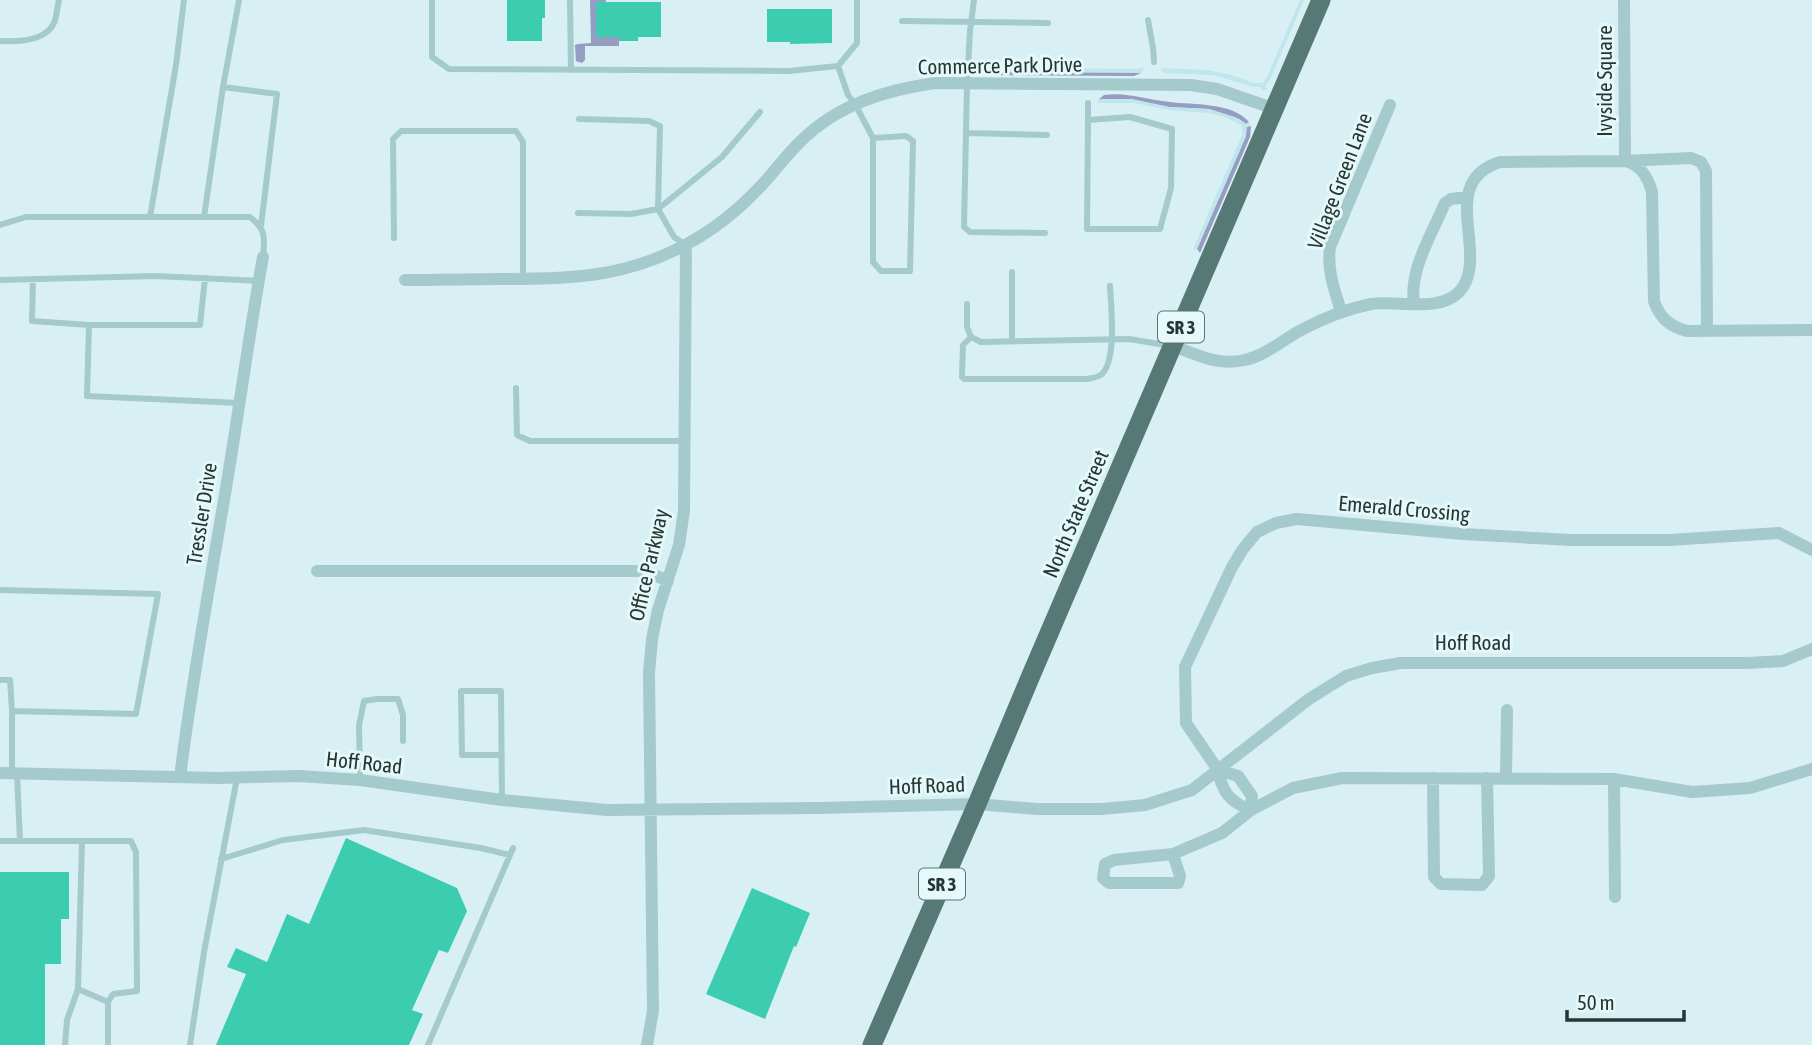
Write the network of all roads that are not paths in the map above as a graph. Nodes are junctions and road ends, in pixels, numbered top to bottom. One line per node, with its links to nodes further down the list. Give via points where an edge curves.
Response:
1 (59, 0): 14 (lane, via 54,24 45,33 28,40)
2 (184, 0): 34 (lane)
3 (239, 0): 19 (lane)
4 (432, 0): 17 (lane, via 432,57 449,69)
5 (570, 0): 17 (lane)
6 (857, 0): 16 (lane, via 857,43)
7 (974, 0): 12 (lane)
8 (1321, 0): 23 (main road, North State Street / SR 3)
9 (1625, 0): 30 (street, Ivyside Square)
10 (1148, 20): 15 (lane)
11 (902, 21): 12 (lane)
12 (971, 22): 13 (lane); 18 (lane)
13 (1048, 23)
14 (0, 41)
15 (1153, 62)
16 (838, 66): 17 (lane, via 789,71); 21 (lane)
17 (571, 70)
18 (967, 84): 21 (street, Commerce Park Drive, via 905,87); 23 (street, Commerce Park Drive, via 1088,89 1153,80 1217,89); 27 (lane)
19 (223, 87): 35 (lane); 37 (lane, via 277,94)
20 (1088, 103): 26 (lane)
21 (855, 104): 29 (lane); 40 (street, Commerce Park Drive, via 803,139 734,212)
22 (1390, 105): 52 (street, Village Green Lane, via 1330,247 1330,277)
23 (1275, 109): 59 (main road, North State Street / SR 3)
24 (760, 112): 32 (lane, via 722,158)
25 (579, 119): 32 (lane, via 649,121 660,126)
26 (1088, 120): 26 (lane, via 1087,229 1160,229 1171,188 1172,129 1130,117)
27 (966, 133): 28 (lane); 38 (lane, via 967,230)
28 (1047, 135)
29 (873, 138): 29 (lane, via 873,262 881,271 910,271 913,141 906,136)
30 (1625, 161): 31 (street, via 1500,162 1479,172); 54 (street, via 1642,170 1653,192 1654,301 1658,313 1676,328); 54 (street, via 1691,158 1701,162 1706,171)
31 (1468, 197): 50 (street, via 1445,203 1414,276); 50 (street, via 1467,281 1451,299)
32 (658, 208): 33 (lane, via 631,214); 40 (lane, via 674,237)
33 (579, 214)
34 (150, 217): 35 (lane); 36 (lane, via 26,217)
35 (204, 217): 37 (lane, via 250,217)
36 (0, 225)
37 (261, 226): 41 (lane)
38 (1045, 233)
39 (394, 238): 45 (lane, via 393,139 401,131 516,131 523,142)
40 (686, 245): 45 (street, Commerce Park Drive, via 619,271); 62 (street, Office Parkway)
41 (263, 257): 48 (street, Tressler Drive)
42 (1012, 272): 58 (lane)
43 (205, 278): 44 (lane); 48 (lane); 53 (lane, via 200,325)
44 (33, 279): 46 (lane); 53 (lane, via 32,321)
45 (523, 279): 47 (street, Commerce Park Drive)
46 (0, 280)
47 (405, 280)
48 (259, 281): 61 (street, Tressler Drive)
49 (1110, 286): 57 (lane)
50 (1414, 303): 52 (street)
51 (967, 304): 56 (lane)
52 (1341, 311): 59 (street, via 1245,360 1220,363)
53 (89, 325): 61 (lane, via 87,396)
54 (1707, 330): 55 (street)
55 (1812, 330)
56 (971, 337): 57 (lane, via 962,345 964,379 1094,378 1103,373); 58 (lane, via 981,342)
57 (1112, 339): 58 (lane); 59 (lane)
58 (1012, 341)
59 (1173, 346): 84 (main road, North State Street / SR 3)
60 (516, 388): 62 (lane, via 517,435 530,441)
61 (239, 403): 76 (street, Tressler Drive)
62 (685, 441): 65 (street, Office Parkway, via 684,511)
63 (1812, 550): 74 (street, Emerald Crossing, via 1779,533 1571,540 1297,519 1276,523 1257,532 1242,549 1185,667 1186,723)
64 (317, 571): 65 (street, via 645,571)
65 (668, 581): 86 (street, Office Parkway, via 654,629 649,673)
66 (0, 590): 70 (lane, via 158,594 136,714)
67 (1812, 649): 74 (street, Hoff Road, via 1783,661 1747,663 1401,663 1372,668 1346,676 1309,699)
68 (0, 680): 70 (lane, via 10,680)
69 (1507, 710): 80 (street)
70 (12, 711): 75 (lane)
71 (403, 741): 82 (lane, via 398,699 364,701 359,725)
72 (502, 755): 72 (lane, via 501,691 461,691 462,755); 83 (lane)
73 (1812, 769): 81 (street, via 1750,788 1692,792)
74 (1218, 770): 84 (street, Hoff Road, via 1192,790 1145,805 1037,809); 85 (street, Emerald Crossing, via 1221,785 1236,804); 85 (street, via 1238,776 1252,796)
75 (10, 773): 76 (street, Hoff Road); 88 (lane)
76 (180, 777): 77 (street, Hoff Road)
77 (237, 778): 82 (street, Hoff Road); 91 (lane)
78 (1433, 778): 79 (street); 79 (street, via 1434,877 1441,884 1482,885 1489,876); 85 (street, via 1342,778 1293,788)
79 (1487, 778): 80 (street)
80 (1506, 778): 81 (street)
81 (1614, 779): 92 (street)
82 (360, 780): 83 (street, Hoff Road)
83 (502, 800): 86 (street, Hoff Road)
84 (977, 804): 86 (street, Hoff Road); 100 (main road, North State Street / SR 3)
85 (1251, 810): 90 (street, via 1222,833)
86 (651, 811): 99 (street, Office Parkway, via 653,1011)
87 (0, 841): 88 (lane)
88 (20, 841): 89 (lane)
89 (82, 841): 93 (lane); 94 (lane, via 131,841 136,852 137,992 113,994)
90 (1173, 854): 90 (street, via 1114,860 1105,864 1103,878 1109,883 1178,883)
91 (221, 859): 97 (lane); 98 (lane, via 283,840 364,830 512,851)
92 (1615, 897)
93 (78, 989): 94 (lane); 95 (lane, via 67,1020)
94 (108, 1002): 96 (lane)
95 (65, 1045)
96 (108, 1045)
97 (190, 1045)
98 (428, 1045)
99 (647, 1045)
100 (872, 1045)

